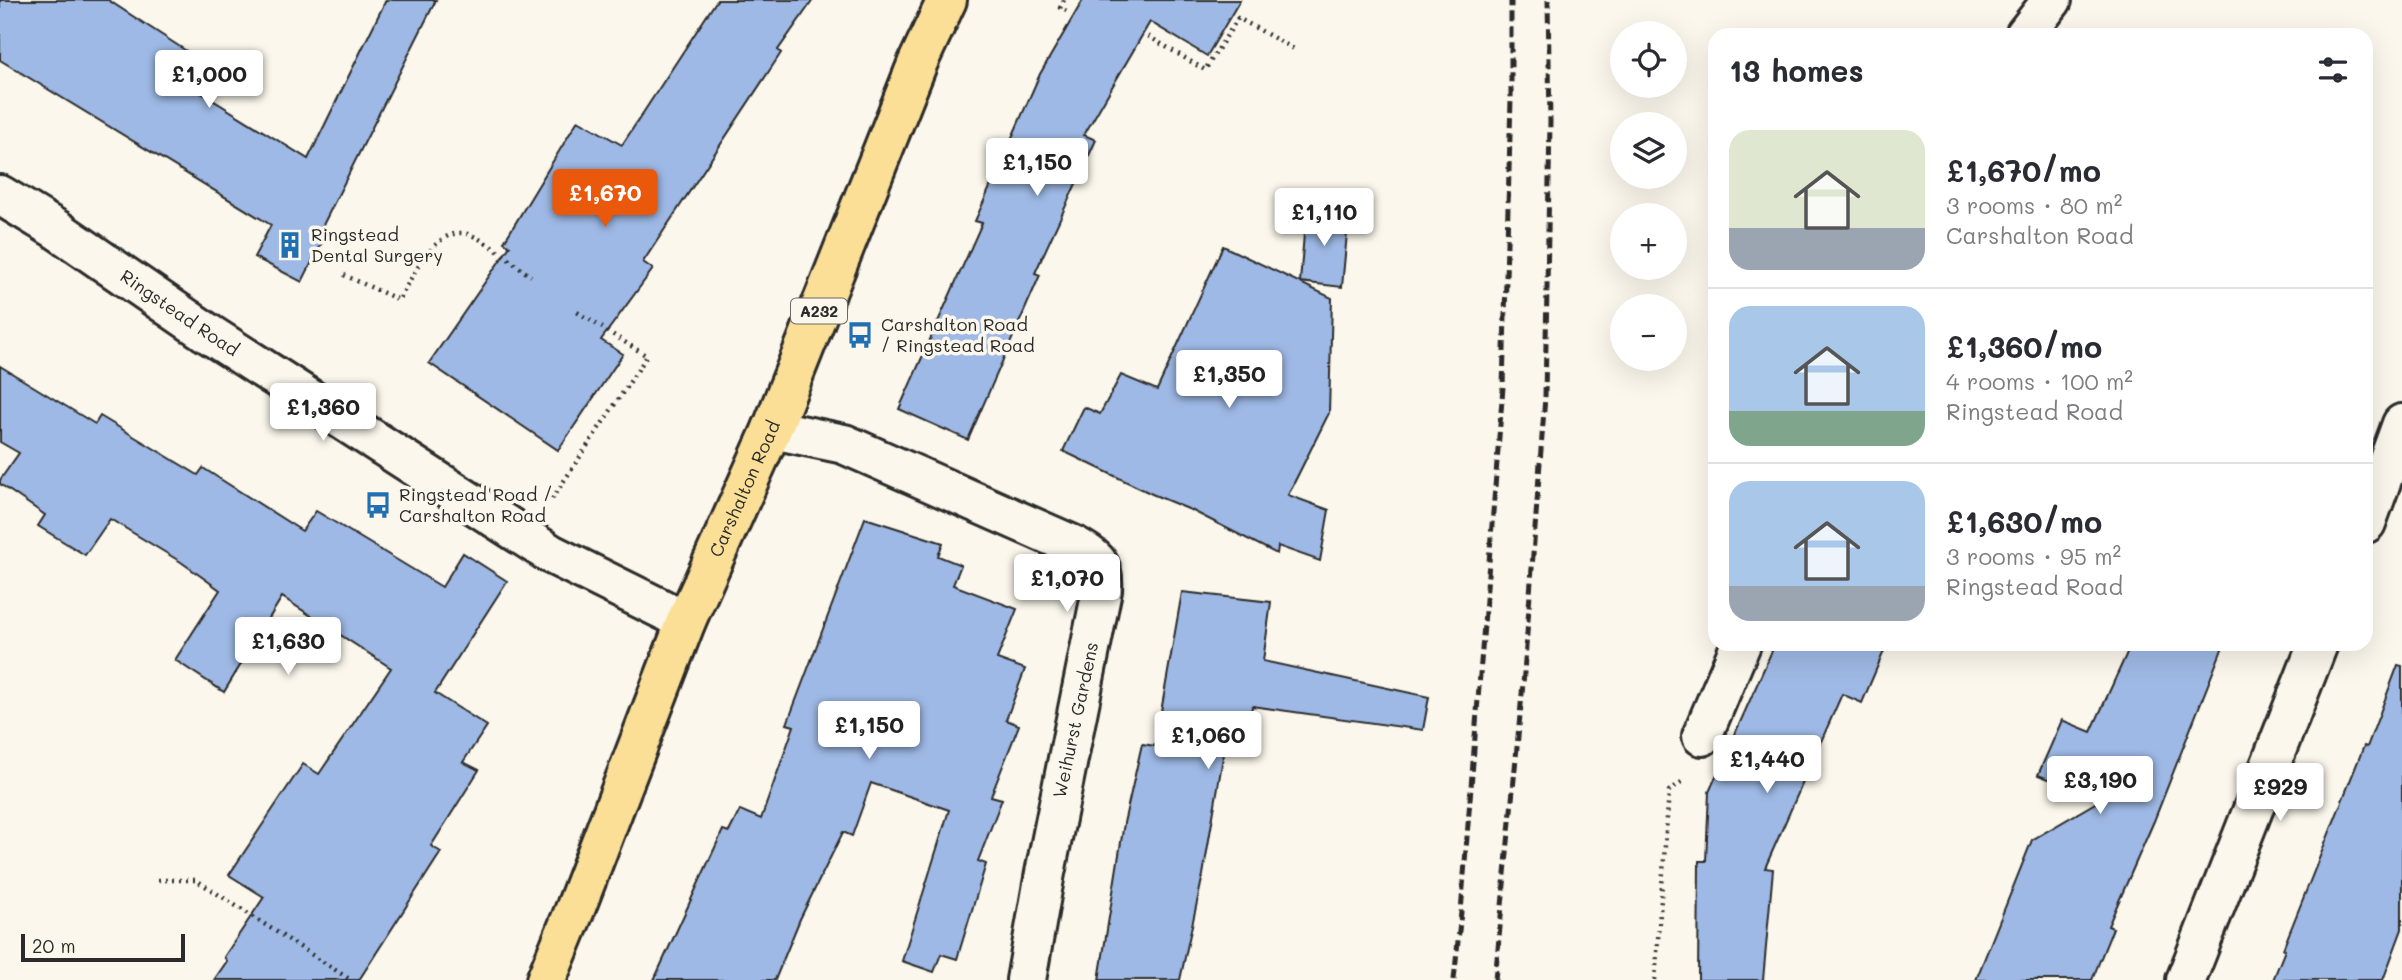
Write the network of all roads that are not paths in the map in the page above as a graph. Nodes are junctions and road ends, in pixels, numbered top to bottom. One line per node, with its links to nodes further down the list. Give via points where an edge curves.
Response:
1 (947, 0): 6 (highway, Carshalton Road / A232)
2 (2052, 0): 3 (street)
3 (2030, 28)
4 (0, 195): 8 (street, Ringstead Road, via 551,554)
5 (2402, 424): 7 (street)
6 (772, 429): 8 (highway, Carshalton Road / A232); 13 (street, Weihurst Gardens, via 844,444 1075,546 1094,557 1104,572)
7 (2373, 504)
8 (686, 621): 12 (highway, Carshalton Road / A232)
9 (1738, 651): 11 (street)
10 (2315, 651): 14 (street)
11 (1702, 736)
12 (546, 980)
13 (1026, 980)
14 (2186, 980)

